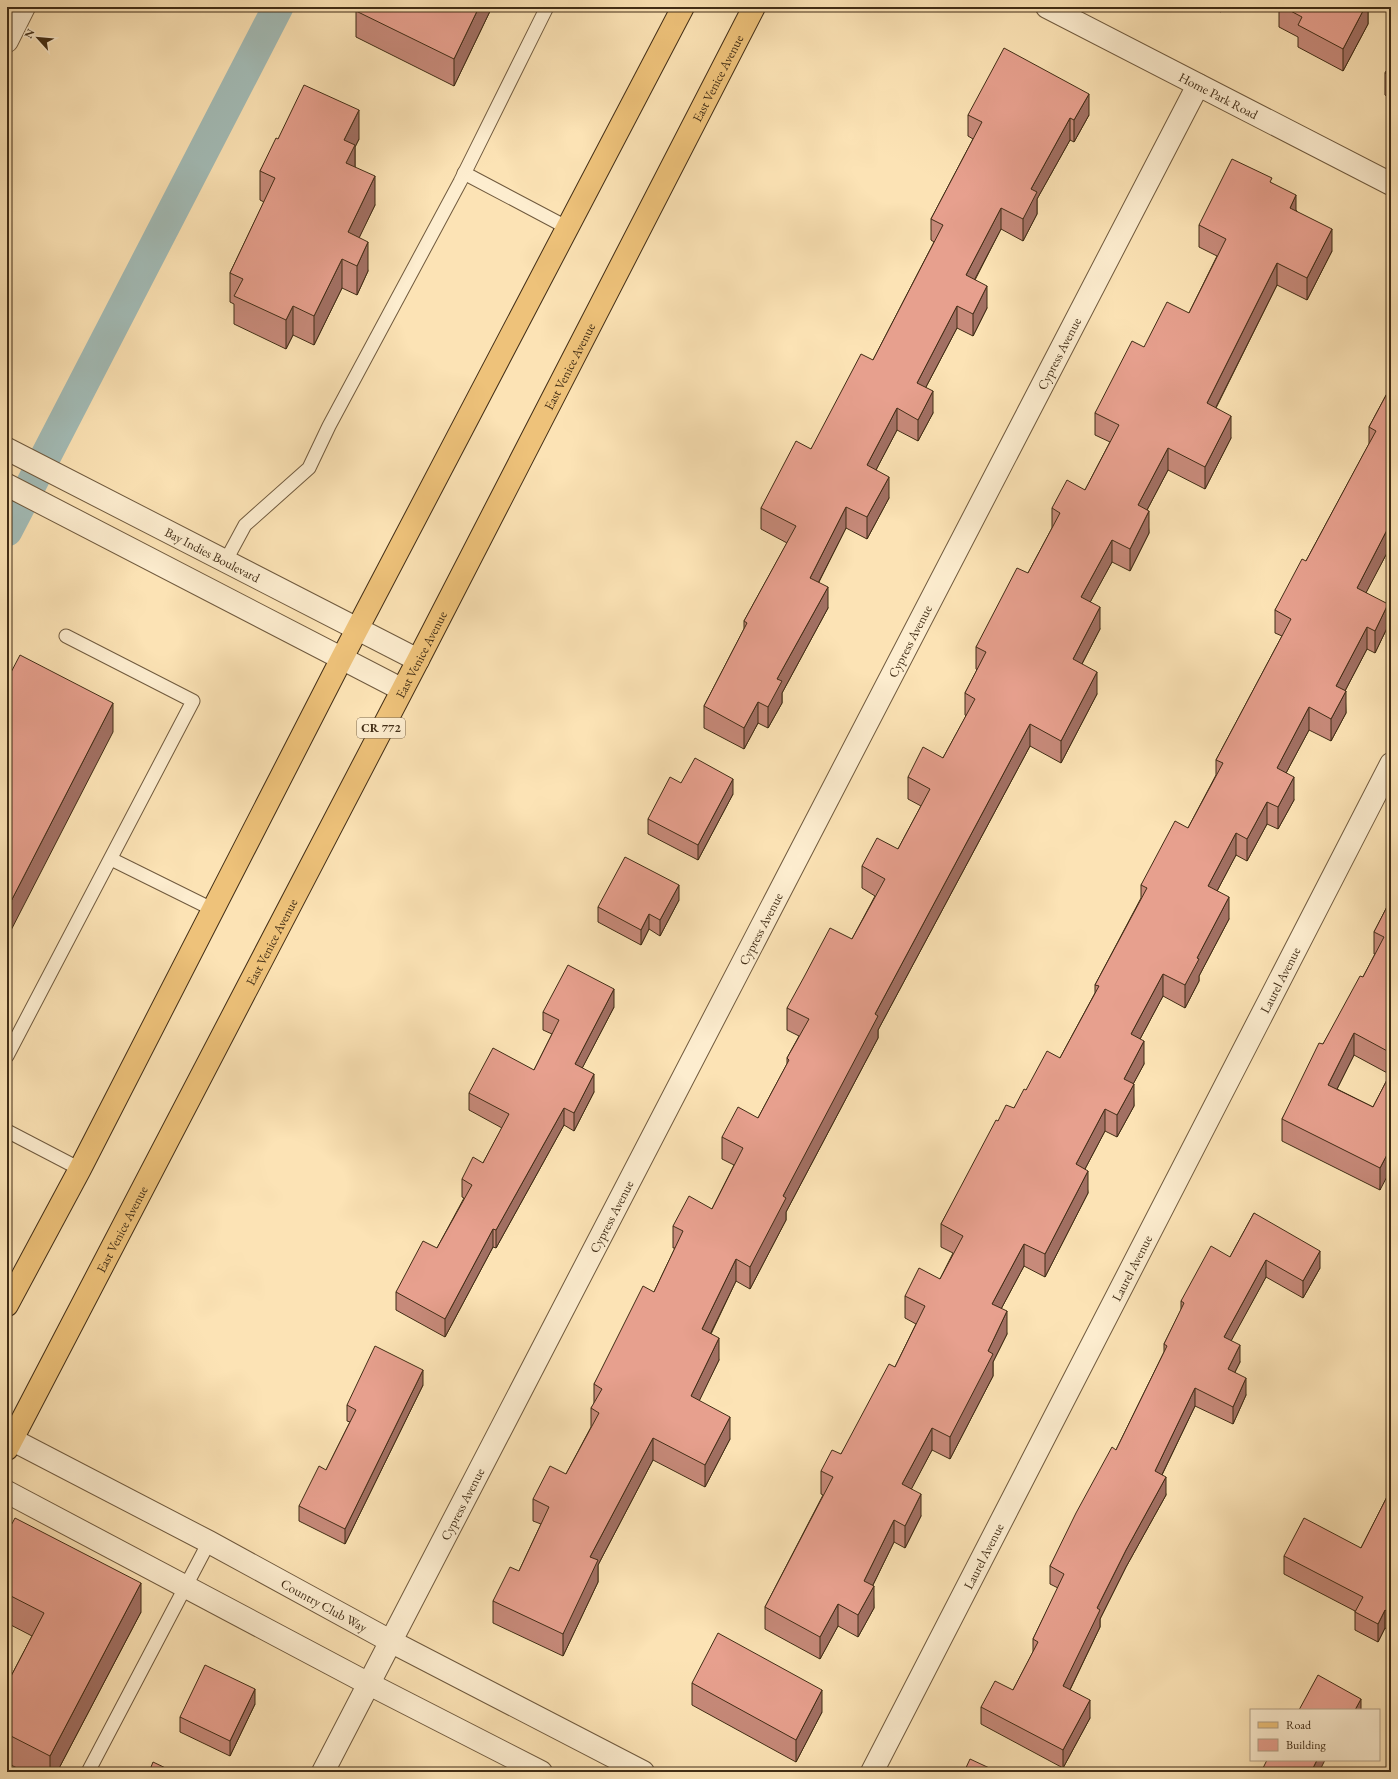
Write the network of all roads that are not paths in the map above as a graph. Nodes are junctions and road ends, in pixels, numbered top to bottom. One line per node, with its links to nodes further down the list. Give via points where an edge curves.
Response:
1 (24, 7): 6 (street)
2 (547, 7): 8 (lane)
3 (683, 7): 10 (main road)
4 (754, 7): 17 (main road, East Venice Avenue / CR 772)
5 (1047, 7): 7 (street, Home Park Road)
6 (7, 41)
7 (1198, 85): 9 (street, Home Park Road); 30 (street, Cypress Avenue)
8 (464, 172): 10 (lane); 13 (lane, via 309,468 245,525)
9 (1391, 184)
10 (568, 228): 14 (main road)
11 (7, 449): 13 (street, Bay Indies Boulevard)
12 (7, 485): 16 (street)
13 (225, 562): 14 (street, Bay Indies Boulevard)
14 (358, 630): 16 (main road); 17 (street, Bay Indies Boulevard)
15 (66, 636): 20 (lane, via 193,701)
16 (342, 658): 18 (street); 21 (main road)
17 (418, 660): 18 (main road, East Venice Avenue / CR 772)
18 (401, 689): 26 (main road, East Venice Avenue / CR 772)
19 (1391, 764): 36 (street, Laurel Avenue)
20 (111, 859): 21 (lane); 22 (lane)
21 (214, 910): 24 (main road)
22 (7, 1056)
23 (7, 1131): 24 (lane)
24 (80, 1169): 25 (main road)
25 (7, 1305)
26 (9, 1442): 28 (street, Country Club Way)
27 (7, 1492): 29 (street)
28 (209, 1542): 29 (lane); 30 (street, Country Club Way)
29 (186, 1585): 31 (street); 32 (lane)
30 (392, 1642): 31 (street, Cypress Avenue); 35 (street, Country Club Way)
31 (369, 1684): 33 (street, Cypress Avenue); 34 (street)
32 (88, 1772)
33 (323, 1772)
34 (542, 1772)
35 (643, 1772)
36 (872, 1772)

